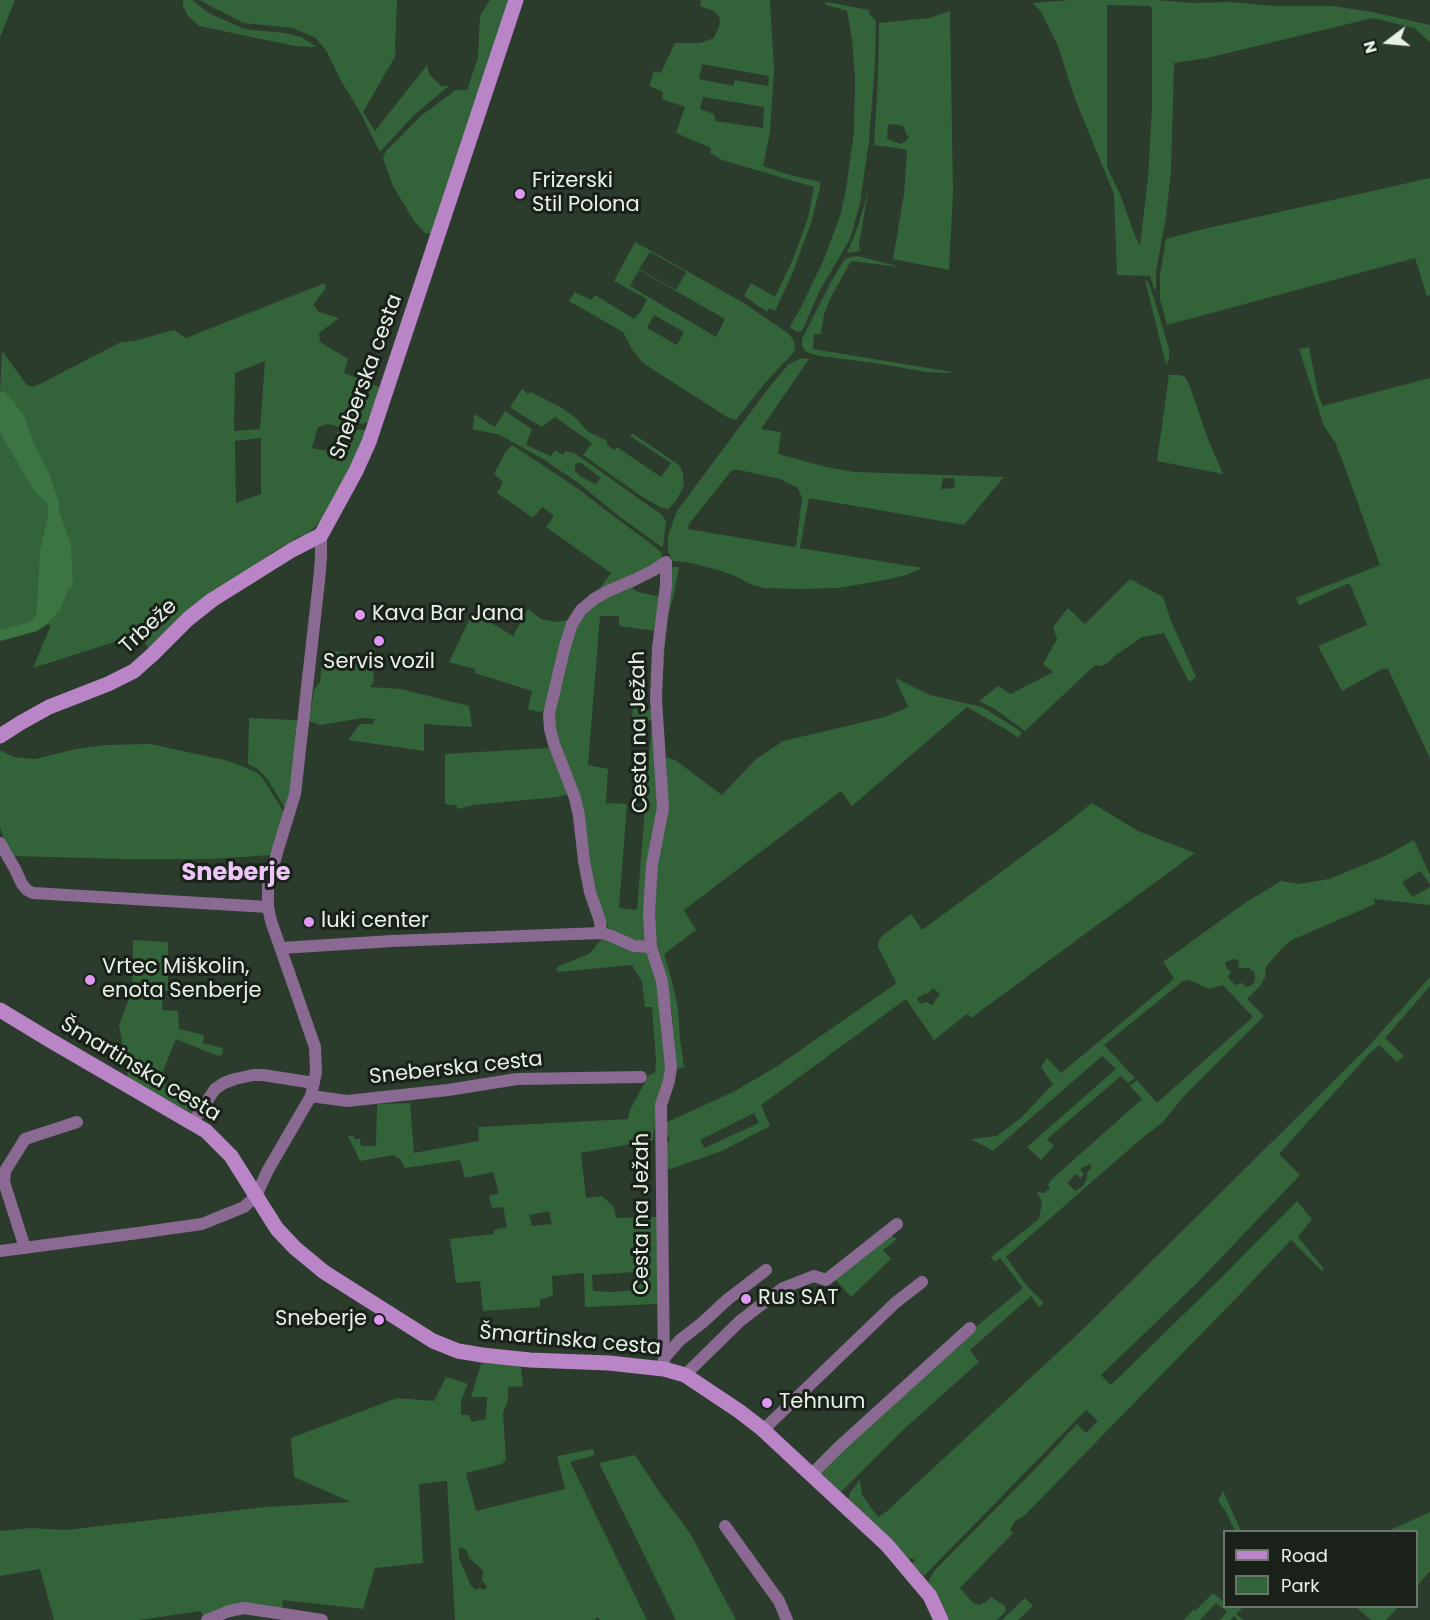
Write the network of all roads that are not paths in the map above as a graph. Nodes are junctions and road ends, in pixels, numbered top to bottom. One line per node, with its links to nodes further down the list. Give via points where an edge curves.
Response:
1 (516, 0): 2 (main road, Sneberska cesta, via 369,442)
2 (321, 536): 3 (main road, Trbeže, via 212,600 134,671 49,707); 5 (street, Sneberska cesta, via 295,794 268,886)
3 (0, 736)
4 (0, 843): 5 (street, via 22,884 33,893)
5 (268, 908): 8 (street, Sneberska cesta)
6 (602, 933): 7 (street, via 634,946); 7 (street, Cesta na Ježah, via 590,892 577,807 554,744 549,714 565,646 581,610 608,591 666,562 656,699 663,808 652,865); 8 (street)
7 (651, 947): 23 (street, Cesta na Ježah, via 662,981 671,1067 661,1105)
8 (281, 948): 11 (street, Sneberska cesta, via 315,1047)
9 (0, 1010): 14 (main road, Šmartinska cesta)
10 (641, 1077): 12 (street, Sneberska cesta, via 517,1079 347,1101)
11 (314, 1083): 12 (street, Sneberska cesta); 14 (street, via 263,1075 235,1079 215,1089)
12 (311, 1096): 16 (street, Sneberska cesta)
13 (77, 1122): 15 (street, via 25,1138)
14 (193, 1122): 16 (main road, Šmartinska cesta, via 231,1156)
15 (2, 1181): 18 (street)
16 (256, 1196): 18 (street, via 244,1207 202,1224); 23 (main road, Šmartinska cesta, via 277,1229 302,1254 433,1341 458,1351 530,1360)
17 (897, 1224): 24 (street, via 826,1280 814,1276 783,1288 740,1321)
18 (25, 1248): 19 (street)
19 (0, 1251)
20 (766, 1270): 23 (street, via 680,1340)
21 (922, 1282): 25 (street, via 895,1303)
22 (970, 1328): 26 (street)
23 (664, 1363): 24 (main road, Šmartinska cesta)
24 (685, 1375): 25 (main road, Šmartinska cesta)
25 (763, 1430): 26 (main road, Šmartinska cesta)
26 (811, 1474): 31 (main road, Šmartinska cesta, via 887,1545 930,1596)
27 (725, 1526): 30 (street, via 779,1601)
28 (207, 1620): 29 (street, via 244,1608)
29 (322, 1620)
30 (787, 1620)
31 (941, 1620)

